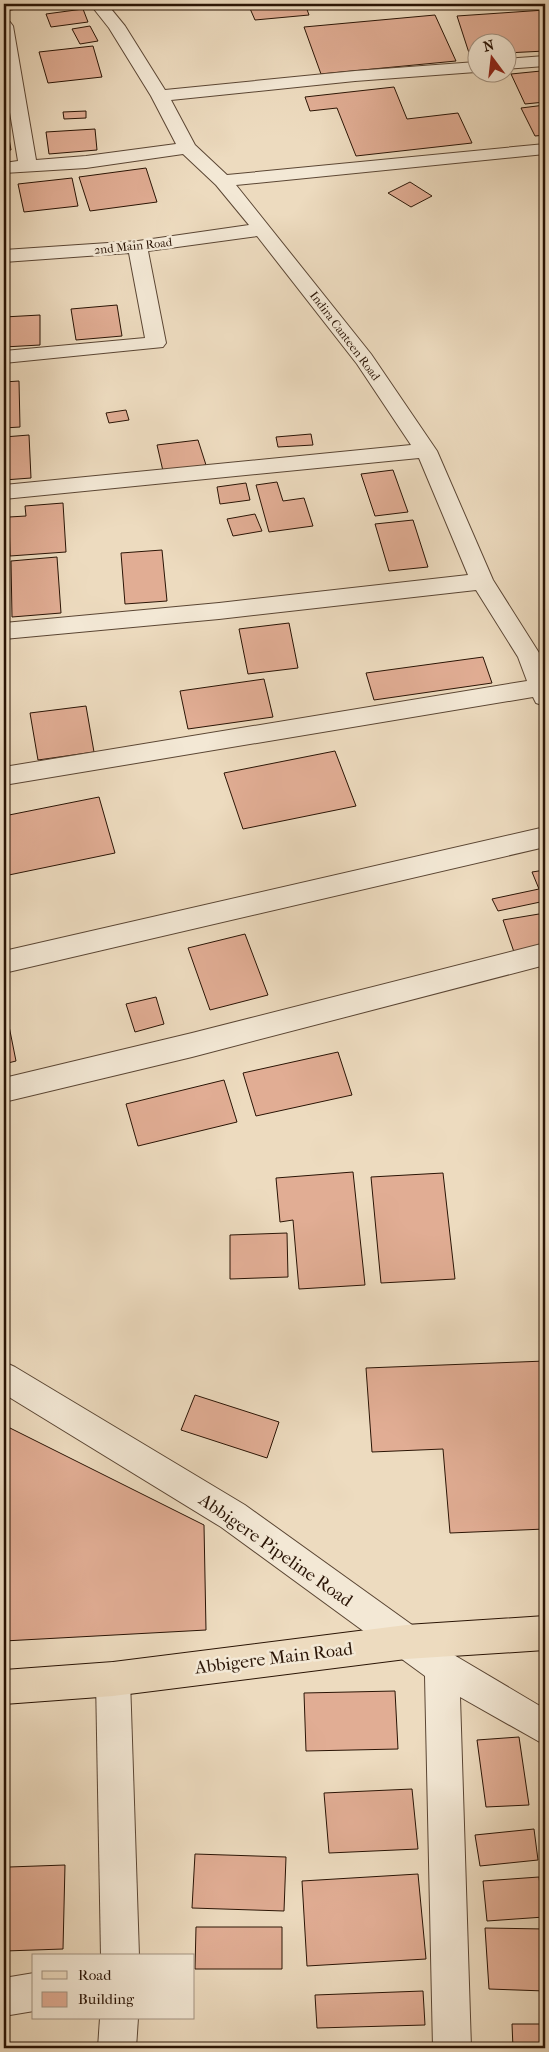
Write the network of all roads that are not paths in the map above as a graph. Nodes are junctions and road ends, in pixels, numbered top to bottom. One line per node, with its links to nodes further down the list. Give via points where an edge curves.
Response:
1 (98, 4): 6 (street, Indira Canteen Road, via 116,26)
2 (4, 26): 9 (street)
3 (545, 61): 4 (street)
4 (516, 63)
5 (466, 68): 6 (street)
6 (160, 96): 7 (street, Indira Canteen Road)
7 (187, 148): 9 (street); 11 (street, Indira Canteen Road)
8 (545, 149): 11 (street)
9 (28, 167): 10 (street)
10 (4, 168)
11 (223, 181): 12 (street, Indira Canteen Road)
12 (262, 230): 13 (street, 2nd Main Road); 16 (street, Indira Canteen Road, via 364,359)
13 (138, 247): 14 (street, 2nd Main Road); 15 (street, via 156,343)
14 (4, 256)
15 (4, 357)
16 (424, 451): 17 (street); 18 (street, Indira Canteen Road, via 429,456)
17 (4, 492)
18 (482, 581): 19 (street); 20 (street, Indira Canteen Road, via 529,656)
19 (4, 631)
20 (544, 692): 21 (street)
21 (4, 776)
22 (545, 837): 24 (street)
23 (545, 954): 25 (street)
24 (4, 962)
25 (4, 1090)
26 (4, 1377): 28 (street, Abbigere Pipeline Road, via 233,1516)
27 (545, 1633): 28 (main road, Abbigere Main Road)
28 (406, 1642): 29 (street, Abbigere Pipeline Road); 30 (main road, Abbigere Main Road)
29 (442, 1667): 32 (street, Abbigere Pipeline Road); 38 (street)
30 (113, 1679): 31 (main road, Abbigere Main Road); 33 (street)
31 (4, 1687)
32 (545, 1728)
33 (120, 1954)
34 (32, 1992): 35 (street)
35 (4, 1997)
36 (119, 2020): 37 (street)
37 (117, 2048)
38 (452, 2048)

